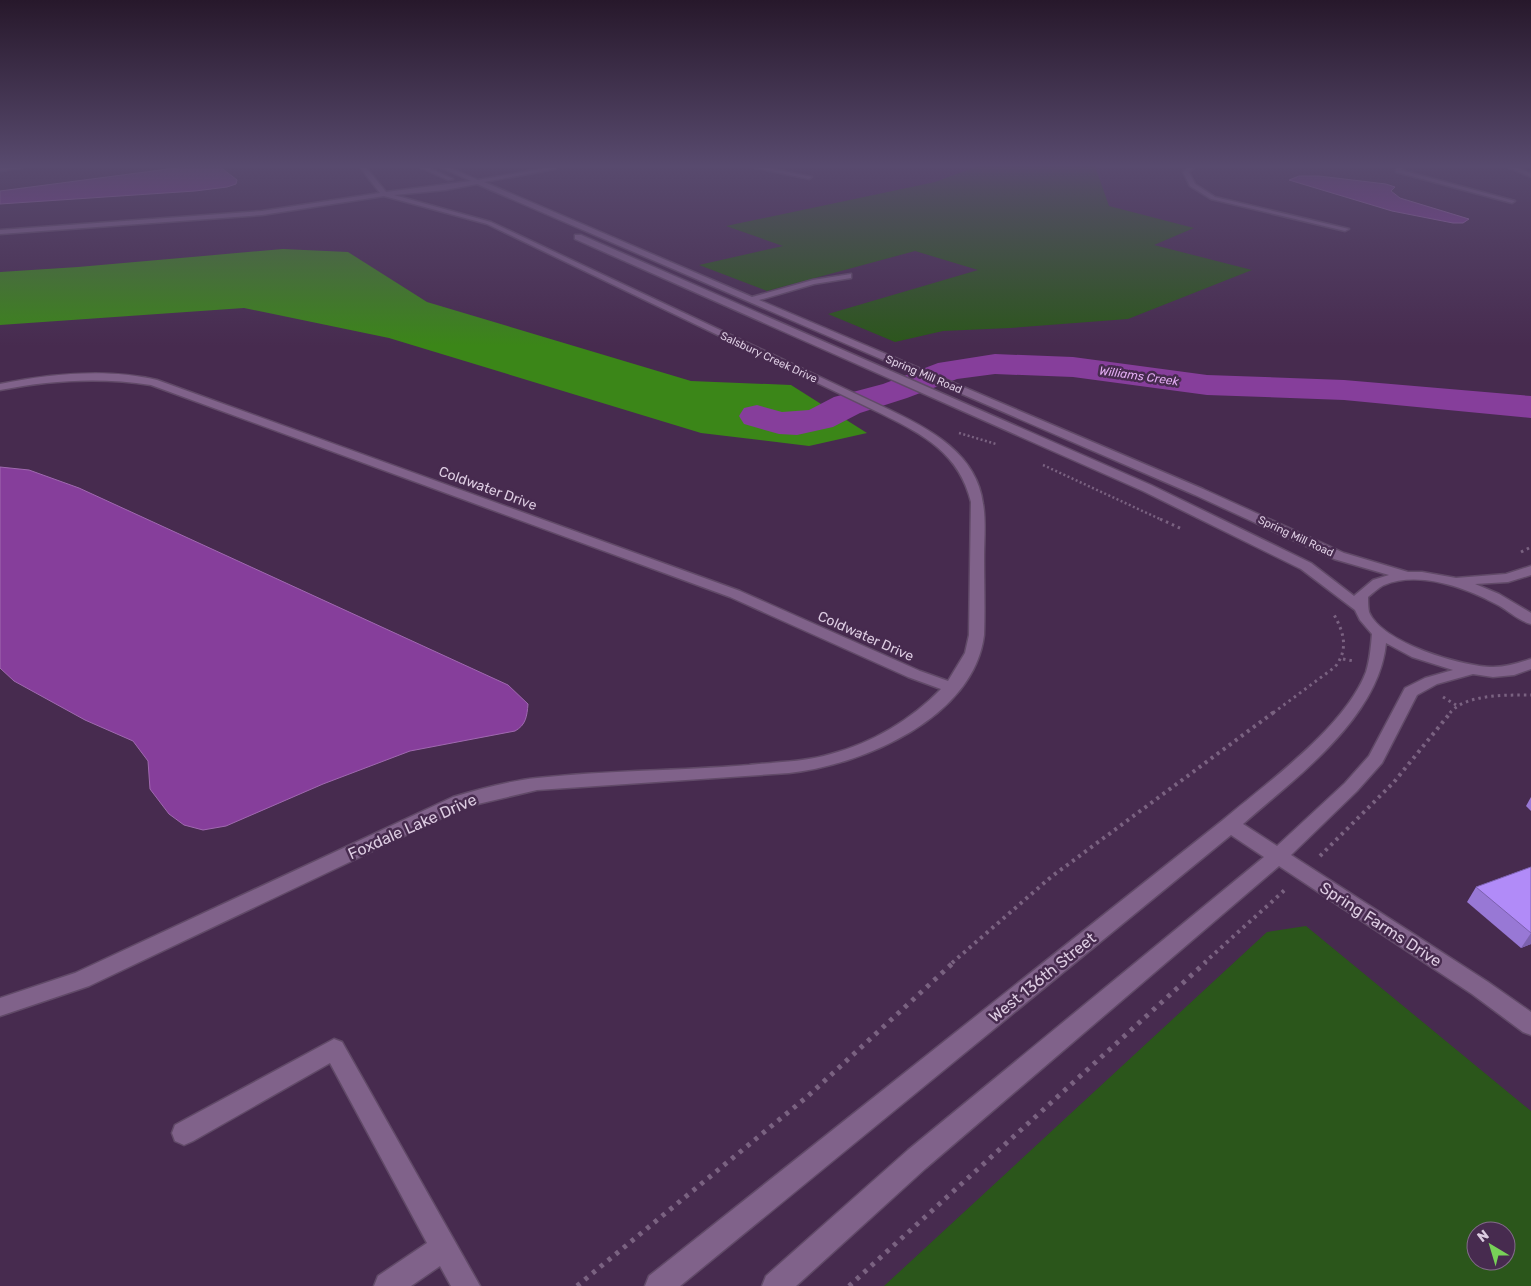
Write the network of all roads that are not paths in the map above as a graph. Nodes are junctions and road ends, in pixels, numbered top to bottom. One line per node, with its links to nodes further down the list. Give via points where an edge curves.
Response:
1 (83, 226): 6 (street)
2 (495, 226): 21 (street, Salsbury Creek Drive, via 870,404 940,442 966,471 977,501 974,652)
3 (575, 226): 9 (street, Spring Mill Road)
4 (1332, 226): 5 (street)
5 (1345, 229)
6 (0, 232)
7 (571, 234): 14 (street, Spring Mill Road, via 1147,488 1306,566)
8 (848, 276): 9 (street, via 816,281)
9 (750, 300): 12 (street, Spring Mill Road, via 1199,492 1339,556)
10 (2, 386): 21 (street, Coldwater Drive, via 82,376 153,382 735,594)
11 (1531, 570): 13 (street, via 1508,578)
12 (1409, 577): 13 (street); 14 (street, via 1370,585 1361,595)
13 (1453, 582): 15 (street, via 1497,597)
14 (1361, 608): 16 (street, Spring Mill Road, via 1370,625)
15 (1531, 619)
16 (1380, 633): 18 (street, Spring Mill Road, via 1421,656); 22 (street, West 136th Street, via 1372,675 1338,726)
17 (1531, 664): 19 (street)
18 (1472, 670): 19 (street); 23 (street, via 1431,681 1411,692 1376,760)
19 (1509, 670): 20 (street)
20 (1531, 677)
21 (952, 688): 24 (street, Foxdale Lake Drive, via 923,716 890,736 844,757 790,767 716,774 547,783 505,789 460,802 81,980)
22 (1230, 826): 23 (street, Spring Farms Drive); 30 (street, West 136th Street)
23 (1278, 856): 25 (street, Spring Farms Drive); 31 (street, via 917,1159)
24 (0, 1007)
25 (1531, 1025)
26 (184, 1133): 27 (street, via 334,1049)
27 (444, 1247): 28 (street); 29 (street)
28 (388, 1286)
29 (466, 1286)
30 (659, 1286)
31 (776, 1286)

